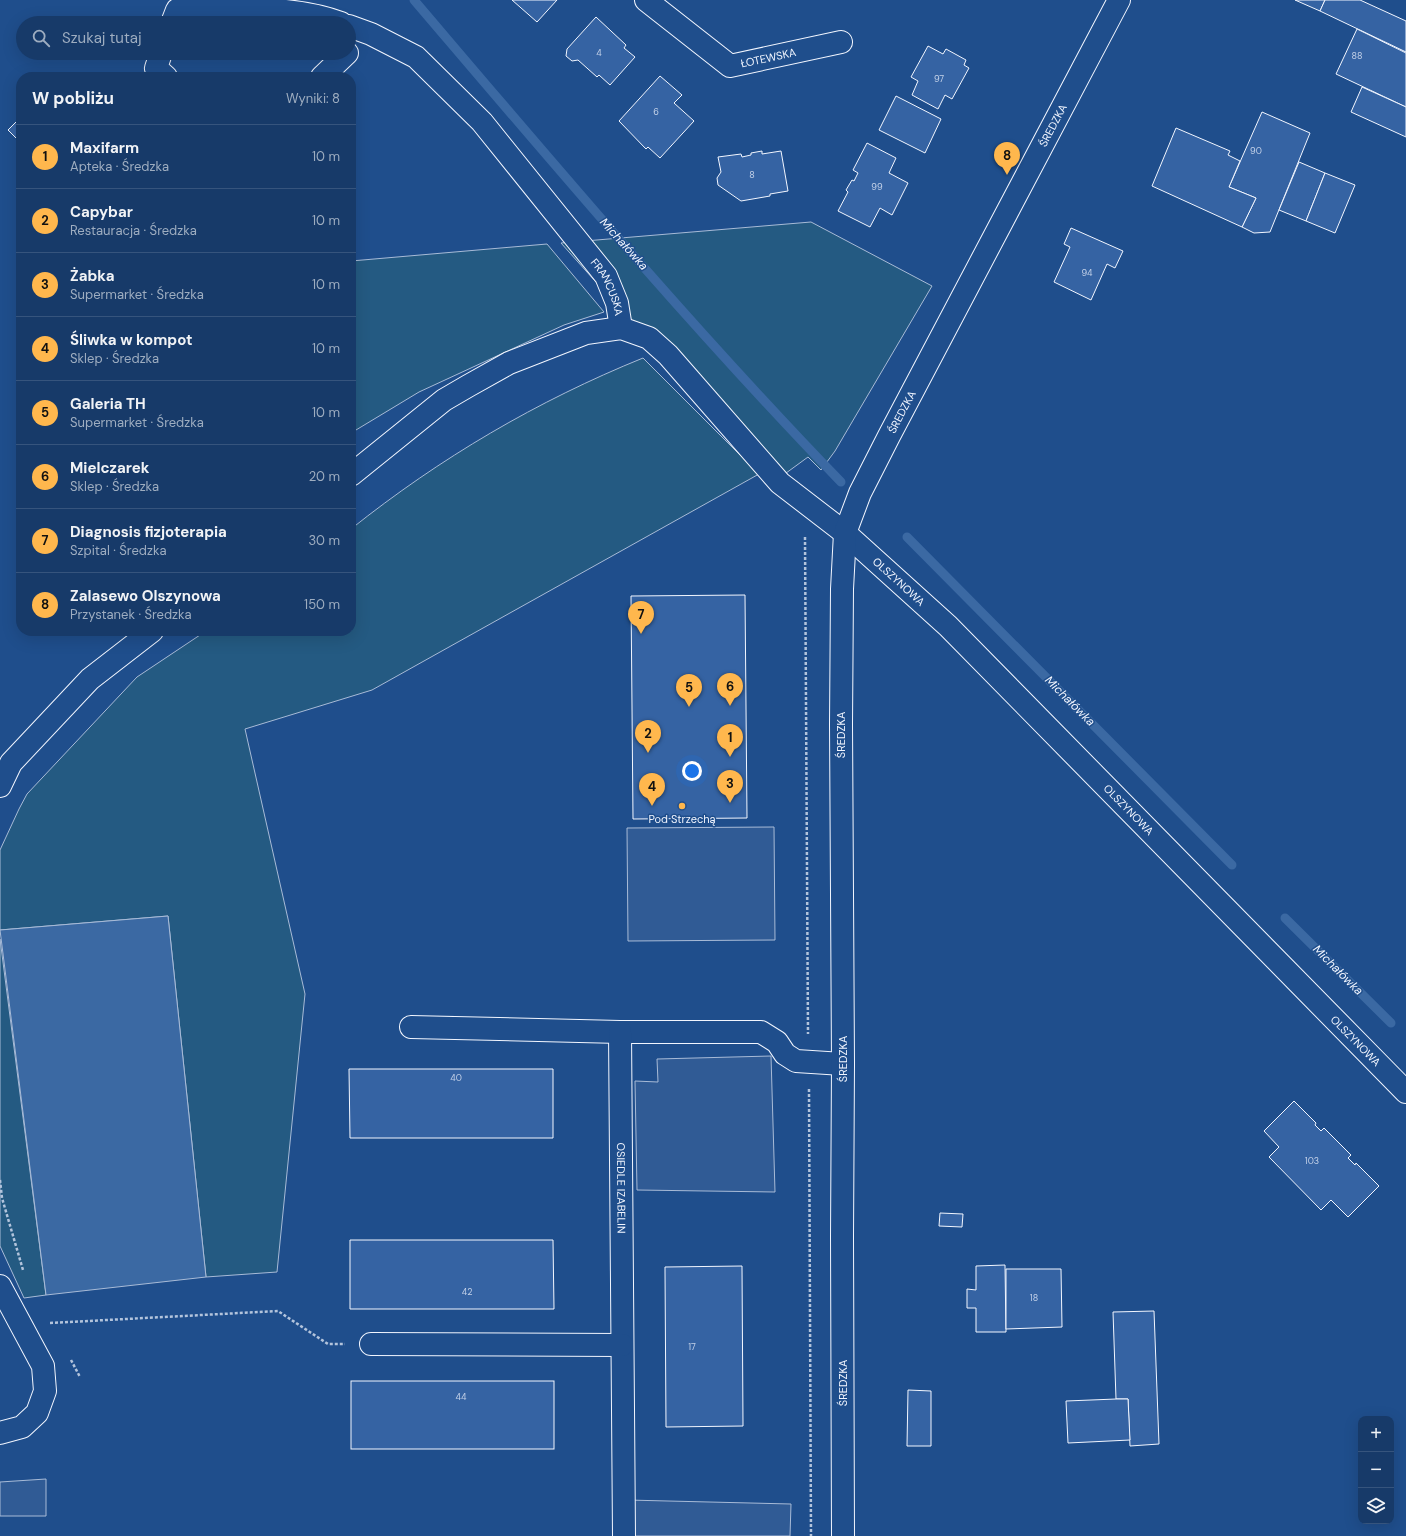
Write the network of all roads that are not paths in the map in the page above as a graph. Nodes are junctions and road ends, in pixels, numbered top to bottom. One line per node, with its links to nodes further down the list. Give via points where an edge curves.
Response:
1 (646, 0): 7 (street, ŁOTEWSKA, via 730,66)
2 (1119, 0): 15 (street, ŚREDZKA, via 886,442 860,493)
3 (175, 16): 4 (street, via 177,10 274,9)
4 (318, 16)
5 (356, 29): 6 (street, FRANCUSKA)
6 (371, 34): 8 (street); 13 (street, FRANCUSKA, via 416,56 482,122 606,276 617,303)
7 (841, 42)
8 (356, 46)
9 (159, 60): 11 (street, via 156,68)
10 (340, 60): 12 (street)
11 (160, 72)
12 (327, 72)
13 (621, 328): 14 (street, via 586,333 509,363 444,400); 15 (street, FRANCUSKA, via 649,338 668,355 780,483)
14 (356, 471)
15 (845, 533): 20 (street, ŚREDZKA, via 841,716); 21 (street, OLSZYNOWA, via 948,626)
16 (146, 636): 17 (street, via 90,679 11,763)
17 (0, 786)
18 (411, 1027): 19 (street)
19 (620, 1032): 20 (street, via 761,1032 777,1042 785,1054 796,1061); 24 (street, OSIEDLE IZABELIN)
20 (843, 1064): 27 (street, ŚREDZKA)
21 (1406, 1092)
22 (0, 1286): 25 (street, via 42,1366 45,1391 37,1413 22,1427)
23 (371, 1344): 24 (street)
24 (622, 1345): 26 (street, OSIEDLE IZABELIN)
25 (0, 1433)
26 (624, 1536)
27 (843, 1536)

